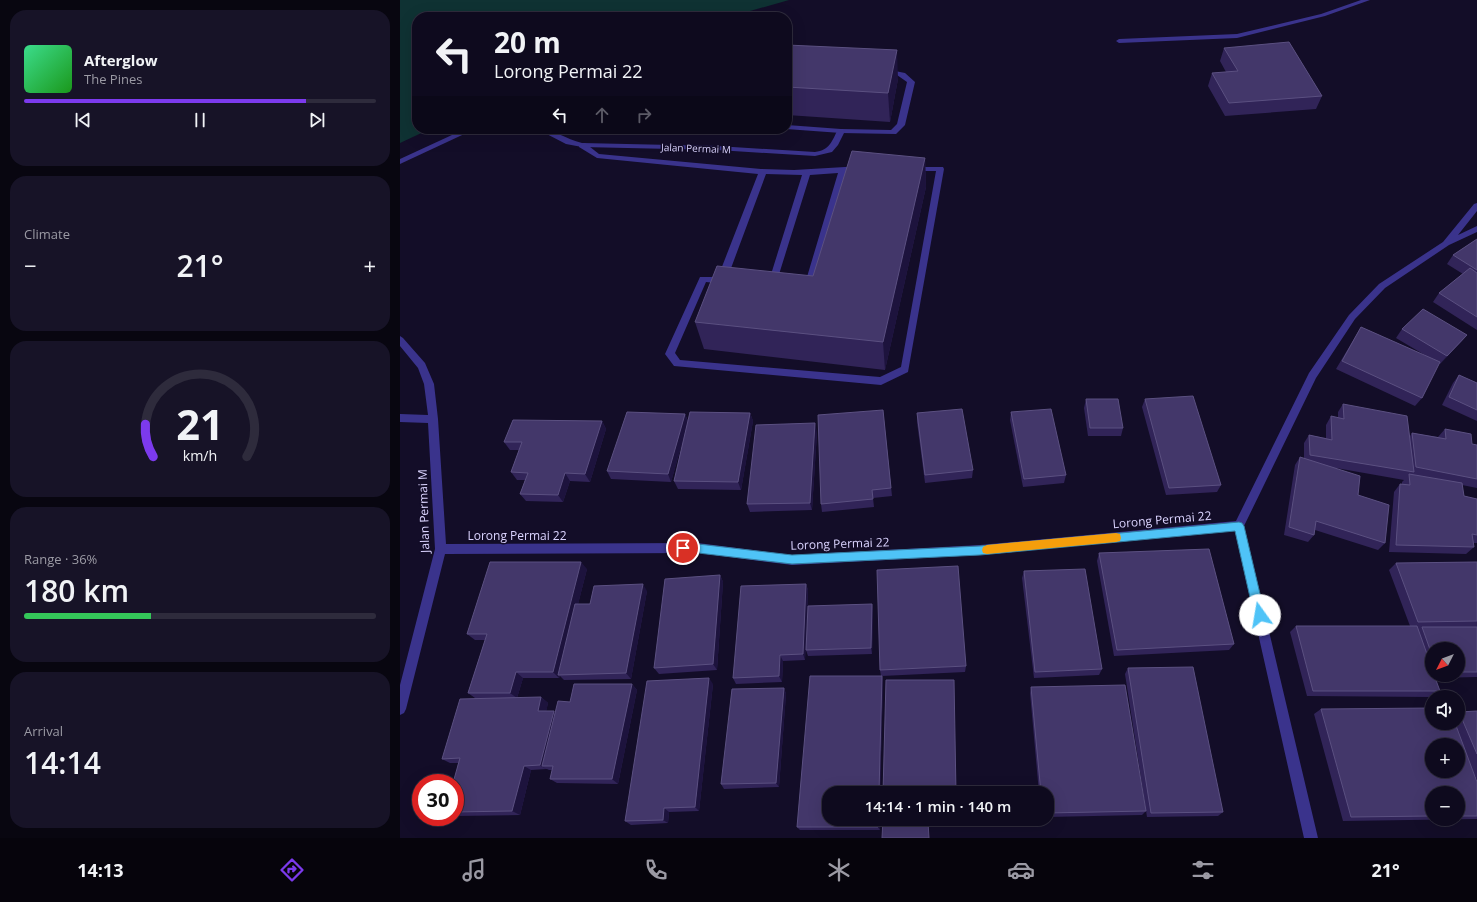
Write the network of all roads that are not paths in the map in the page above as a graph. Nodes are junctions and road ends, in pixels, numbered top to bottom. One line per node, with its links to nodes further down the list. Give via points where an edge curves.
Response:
1 (1366, 0): 2 (street, via 1323,15 1236,36)
2 (1119, 41)
3 (874, 70): 5 (street, via 898,72 906,75 911,82 901,125 893,132)
4 (792, 127): 5 (street)
5 (841, 131): 8 (street, Jalan Permai M, via 833,148 826,153 815,154 717,148)
6 (460, 134): 9 (street)
7 (552, 134): 8 (street, Jalan Permai M)
8 (582, 145): 14 (street, via 597,156)
9 (400, 162)
10 (869, 168): 12 (street)
11 (901, 168): 18 (street, via 940,169 905,369 881,381 677,363 670,354 702,279)
12 (843, 170): 13 (street); 21 (street, via 807,292)
13 (807, 171): 14 (street); 20 (street)
14 (762, 172): 18 (street)
15 (1477, 206): 17 (street)
16 (1477, 229): 17 (street)
17 (1446, 244): 25 (street, via 1382,286 1352,317 1312,376)
18 (722, 281): 19 (street)
19 (736, 283)
20 (771, 288)
21 (800, 291)
22 (400, 340): 24 (street, Jalan Permai M, via 422,366 429,384)
23 (400, 418): 24 (street)
24 (433, 419): 26 (street, Jalan Permai M)
25 (1239, 526): 26 (street, Lorong Permai 22, via 980,550 792,560 698,548); 28 (street)
26 (441, 549): 27 (street, Jalan Permai M)
27 (400, 709)
28 (1311, 838)

